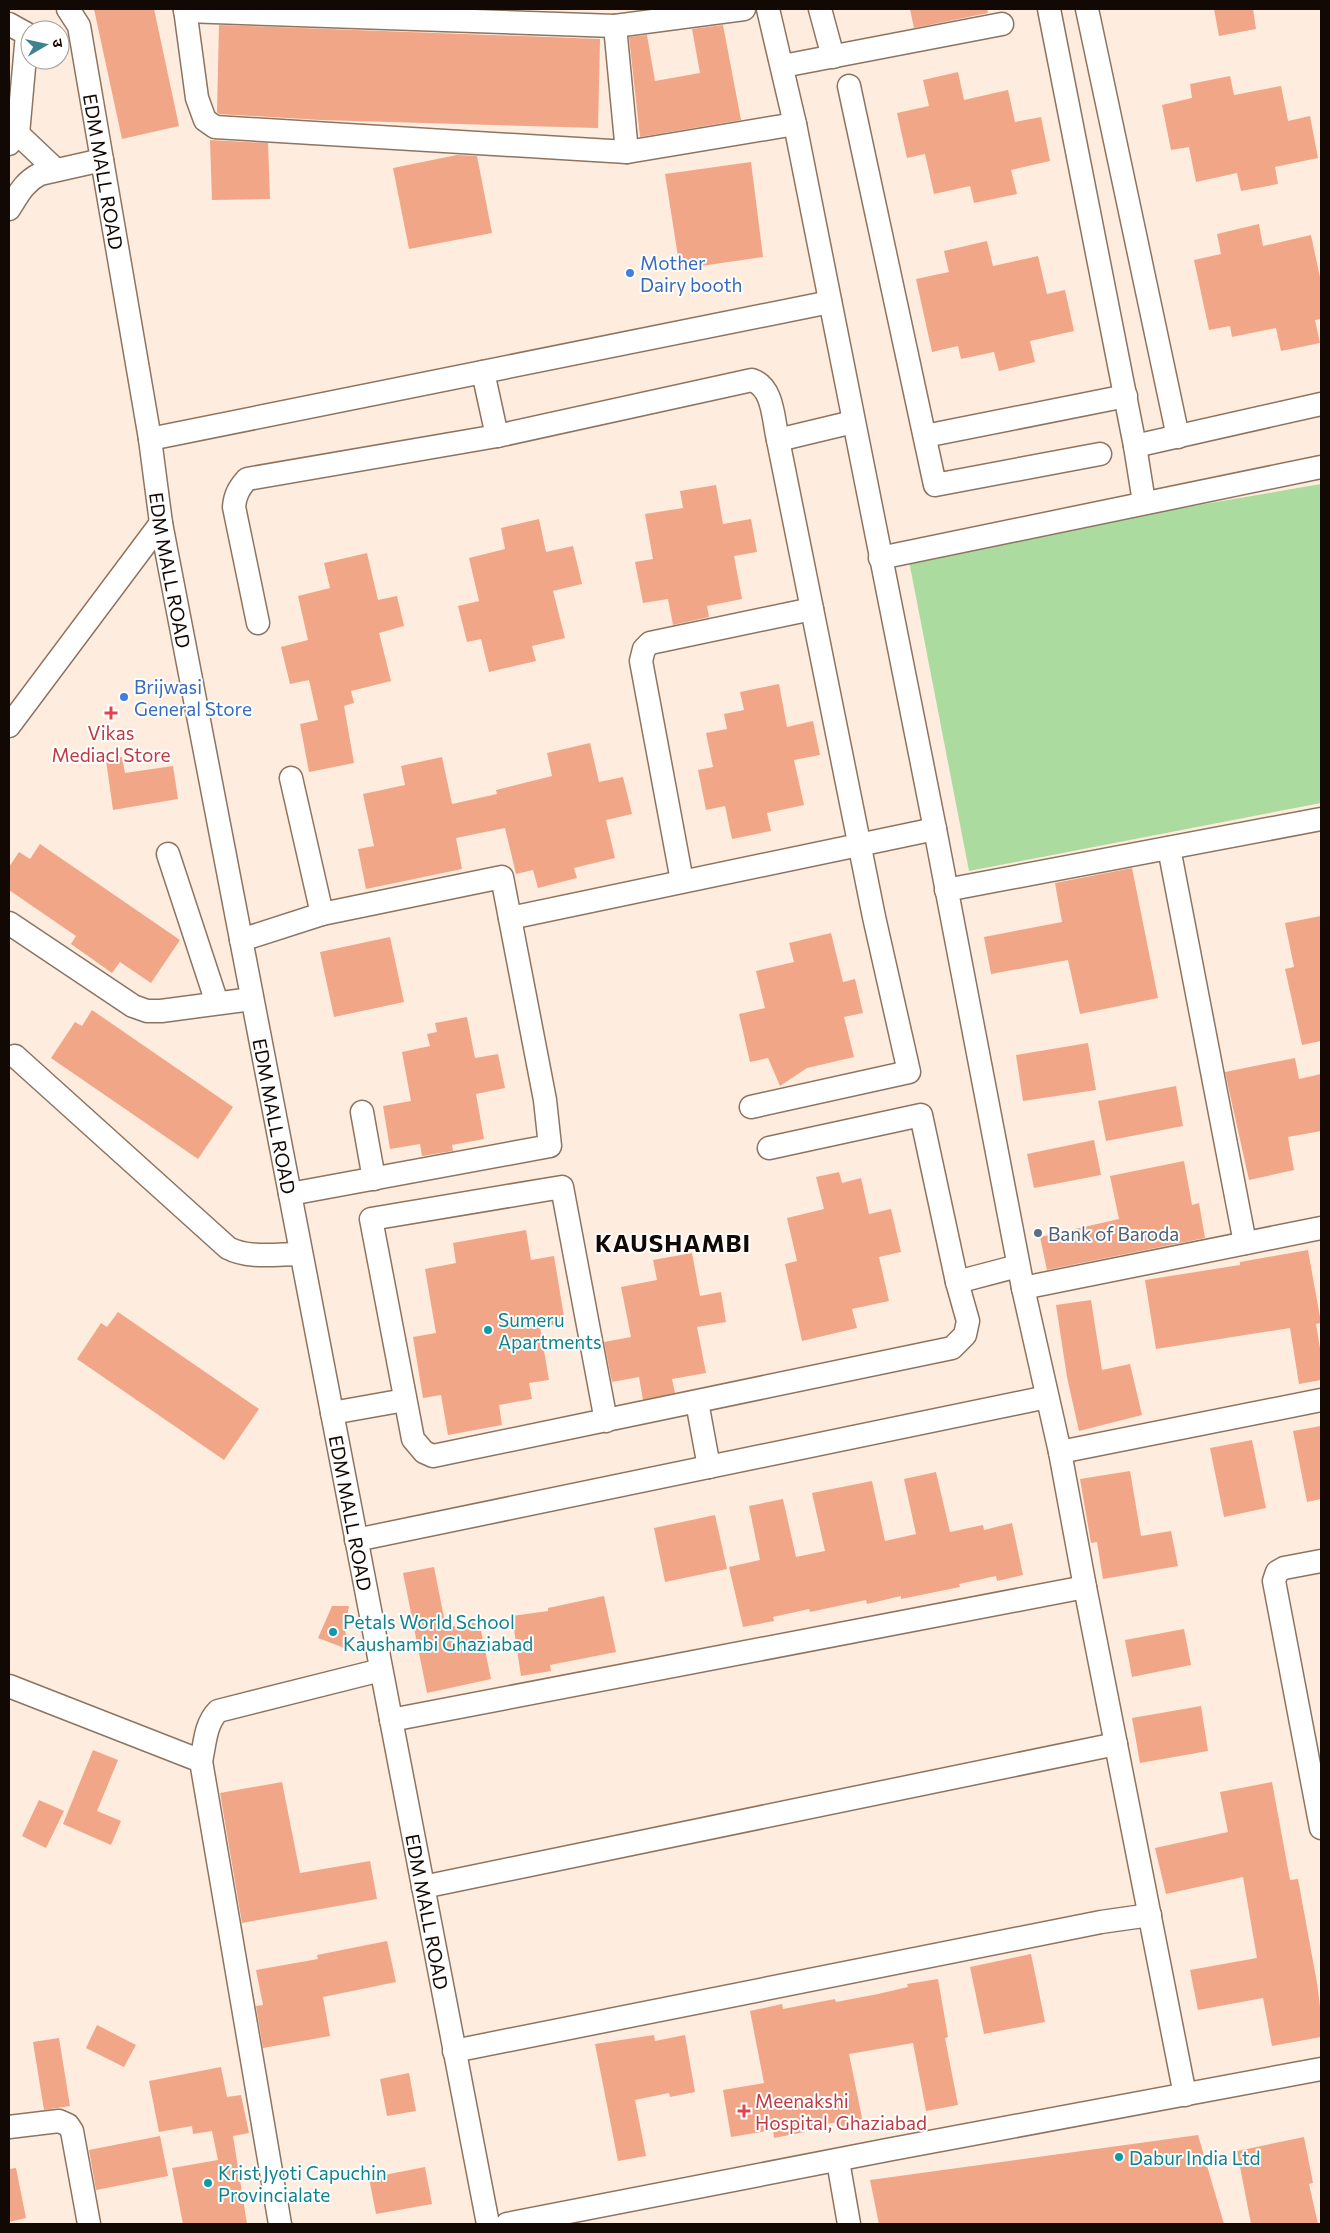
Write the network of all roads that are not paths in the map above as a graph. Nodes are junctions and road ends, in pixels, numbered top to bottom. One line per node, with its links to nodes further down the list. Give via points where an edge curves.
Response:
1 (68, 9): 17 (street, EDM MALL ROAD, via 79,26)
2 (744, 9): 10 (street)
3 (768, 9): 12 (street)
4 (820, 9): 11 (street)
5 (1049, 9): 22 (street)
6 (1088, 9): 27 (street)
7 (185, 10): 10 (street); 16 (street, via 196,98 205,120 215,127)
8 (9, 24): 15 (street, via 27,34)
9 (1002, 24): 11 (street)
10 (615, 26): 16 (street)
11 (833, 57): 12 (street)
12 (783, 66): 14 (street)
13 (849, 86): 26 (street)
14 (796, 124): 16 (street); 20 (street)
15 (13, 139): 18 (street)
16 (627, 152)
17 (102, 160): 18 (street); 28 (street, EDM MALL ROAD)
18 (56, 170): 19 (street, via 31,179)
19 (9, 209)
20 (830, 302): 21 (street); 24 (street)
21 (483, 372): 25 (street); 28 (street)
22 (1126, 396): 26 (street); 30 (street)
23 (1321, 404): 27 (street)
24 (854, 422): 29 (street); 35 (street)
25 (497, 436): 29 (street, via 752,380 764,386 768,395); 37 (street, via 247,480 237,492 234,507)
26 (925, 436): 31 (street, via 935,485)
27 (1178, 436): 30 (street)
28 (150, 439): 34 (street, EDM MALL ROAD)
29 (778, 440): 36 (street)
30 (1136, 446): 33 (street)
31 (1100, 454)
32 (1321, 467): 33 (street)
33 (1144, 502): 35 (street)
34 (161, 524): 38 (street); 50 (street, EDM MALL ROAD)
35 (880, 558): 41 (street)
36 (812, 609): 42 (street); 45 (street, via 650,644 644,649 641,662)
37 (258, 623)
38 (9, 726)
39 (291, 778): 47 (street)
40 (1321, 819): 43 (street)
41 (935, 829): 42 (street); 46 (street)
42 (859, 845): 45 (street); 54 (street, via 909,1072)
43 (1169, 848): 46 (street); 60 (street)
44 (168, 854): 52 (street)
45 (682, 881): 48 (street)
46 (946, 890): 62 (street)
47 (322, 914): 48 (street, via 502,877); 50 (street)
48 (510, 918): 57 (street, via 545,1100 550,1146)
49 (9, 923): 52 (street, via 133,1006 147,1011 162,1011)
50 (241, 940): 51 (street, EDM MALL ROAD)
51 (252, 998): 52 (street); 58 (street, EDM MALL ROAD)
52 (217, 1003)
53 (15, 1056): 61 (street, via 228,1248 248,1255)
54 (751, 1107)
55 (362, 1112): 57 (street)
56 (768, 1148): 63 (street, via 921,1115)
57 (374, 1179): 58 (street)
58 (290, 1194): 61 (street, EDM MALL ROAD)
59 (1321, 1228): 60 (street)
60 (1245, 1243): 64 (street)
61 (301, 1254): 69 (street, EDM MALL ROAD)
62 (1018, 1266): 63 (street); 64 (street)
63 (957, 1282): 68 (street, via 968,1321 965,1334 952,1348)
64 (1023, 1288): 65 (street)
65 (1047, 1397): 71 (street); 72 (street)
66 (405, 1400): 69 (street); 70 (street, via 412,1439 424,1452 433,1456); 70 (street, via 371,1219 562,1188)
67 (1321, 1400): 71 (street)
68 (697, 1402): 70 (street); 72 (street)
69 (332, 1413): 73 (street, EDM MALL ROAD)
70 (606, 1421)
71 (1060, 1452): 75 (street)
72 (708, 1467): 73 (street)
73 (356, 1540): 76 (street, EDM MALL ROAD)
74 (1321, 1561): 81 (street, via 1284,1568 1276,1572 1274,1581)
75 (1085, 1587): 78 (street); 79 (street)
76 (382, 1670): 78 (street, EDM MALL ROAD); 80 (street, via 218,1711 208,1726)
77 (9, 1686): 80 (street)
78 (391, 1720): 82 (street, EDM MALL ROAD)
79 (1116, 1744): 82 (street); 83 (street)
80 (201, 1761): 90 (street)
81 (1321, 1828)
82 (423, 1887): 84 (street, EDM MALL ROAD)
83 (1150, 1915): 84 (street); 86 (street)
84 (454, 2051): 91 (street, EDM MALL ROAD)
85 (1321, 2069): 86 (street)
86 (1186, 2095): 88 (street)
87 (9, 2127): 89 (street, via 59,2121 68,2125 72,2131)
88 (838, 2160): 92 (street); 93 (street)
89 (89, 2224)
90 (280, 2224)
91 (488, 2224)
92 (507, 2224)
93 (849, 2224)

